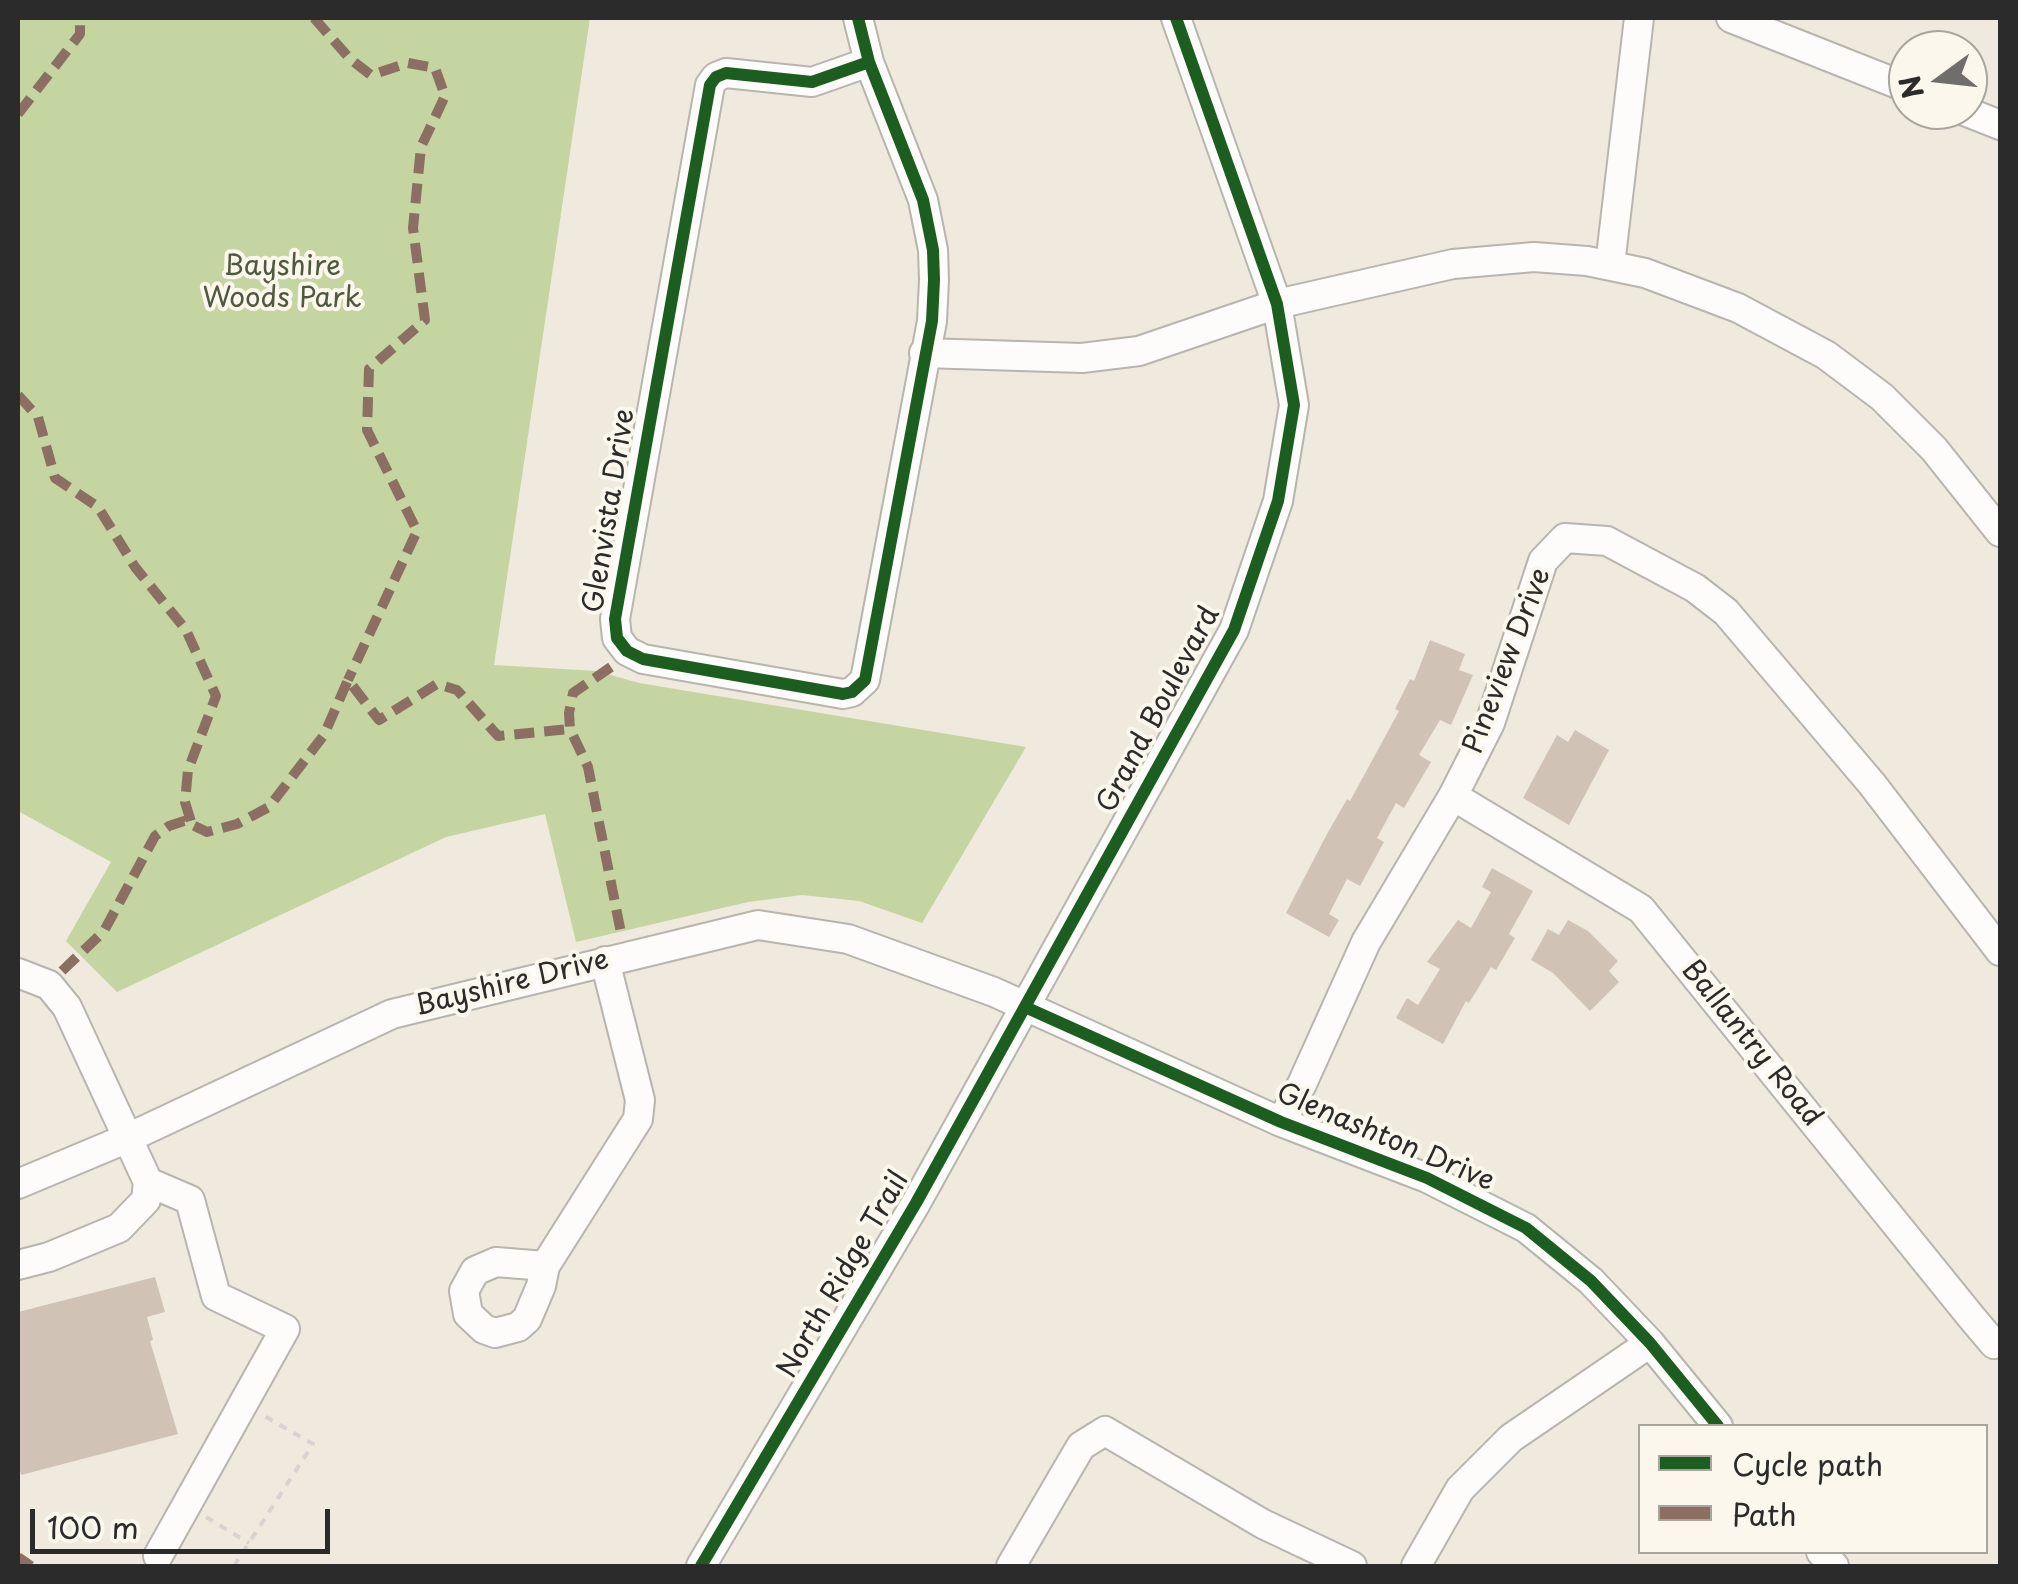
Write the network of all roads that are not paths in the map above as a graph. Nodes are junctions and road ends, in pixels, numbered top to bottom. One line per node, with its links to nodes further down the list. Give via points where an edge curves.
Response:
1 (858, 18): 5 (street, Glenvista Drive)
2 (1176, 18): 8 (street, Grand Boulevard)
3 (1639, 18): 7 (street)
4 (1732, 18): 6 (street)
5 (869, 62): 9 (street, Glenvista Drive, via 923,200 933,250 932,321); 9 (street, Glenvista Drive, via 812,82 726,73 710,85 615,619 627,652 835,693 860,687)
6 (1888, 80)
7 (1610, 266): 8 (street, via 1534,257 1454,264); 10 (street, via 1738,308 1826,355 1934,449)
8 (1277, 304): 9 (street, via 1139,351 1082,358); 15 (street, Grand Boulevard, via 1294,405 1278,501 1234,630)
9 (924, 353)
10 (2000, 532)
11 (1454, 796): 12 (street, Pineview Drive, via 1490,723 1544,561 1565,538 1607,542 1696,588 1726,612 1872,784); 16 (street, Pineview Drive, via 1366,942); 22 (street, Ballantry Road, via 1641,909 1972,1318 1994,1344)
12 (2000, 951)
13 (606, 961): 15 (street, Bayshire Drive, via 758,926 848,939); 17 (street, Bayshire Drive, via 392,1014); 21 (street, via 640,1100 638,1119)
14 (18, 973): 17 (street, via 49,984 67,1006)
15 (1026, 1007): 16 (street, Glenashton Drive); 26 (street, North Ridge Trail)
16 (1281, 1122): 23 (street, Glenashton Drive, via 1426,1178 1526,1228 1591,1281)
17 (128, 1138): 18 (street); 19 (street, Bayshire Drive)
18 (148, 1182): 20 (street, via 146,1200 119,1228); 25 (street, via 190,1200 216,1296 285,1329)
19 (18, 1184)
20 (18, 1264)
21 (545, 1266)
22 (2000, 1342)
23 (1650, 1343): 24 (street, Glenashton Drive); 29 (street, via 1511,1438 1460,1489)
24 (1716, 1424)
25 (158, 1556)
26 (701, 1566)
27 (1010, 1566): 28 (street, via 1081,1446 1105,1431 1263,1524)
28 (1352, 1566)
29 (1416, 1566)

